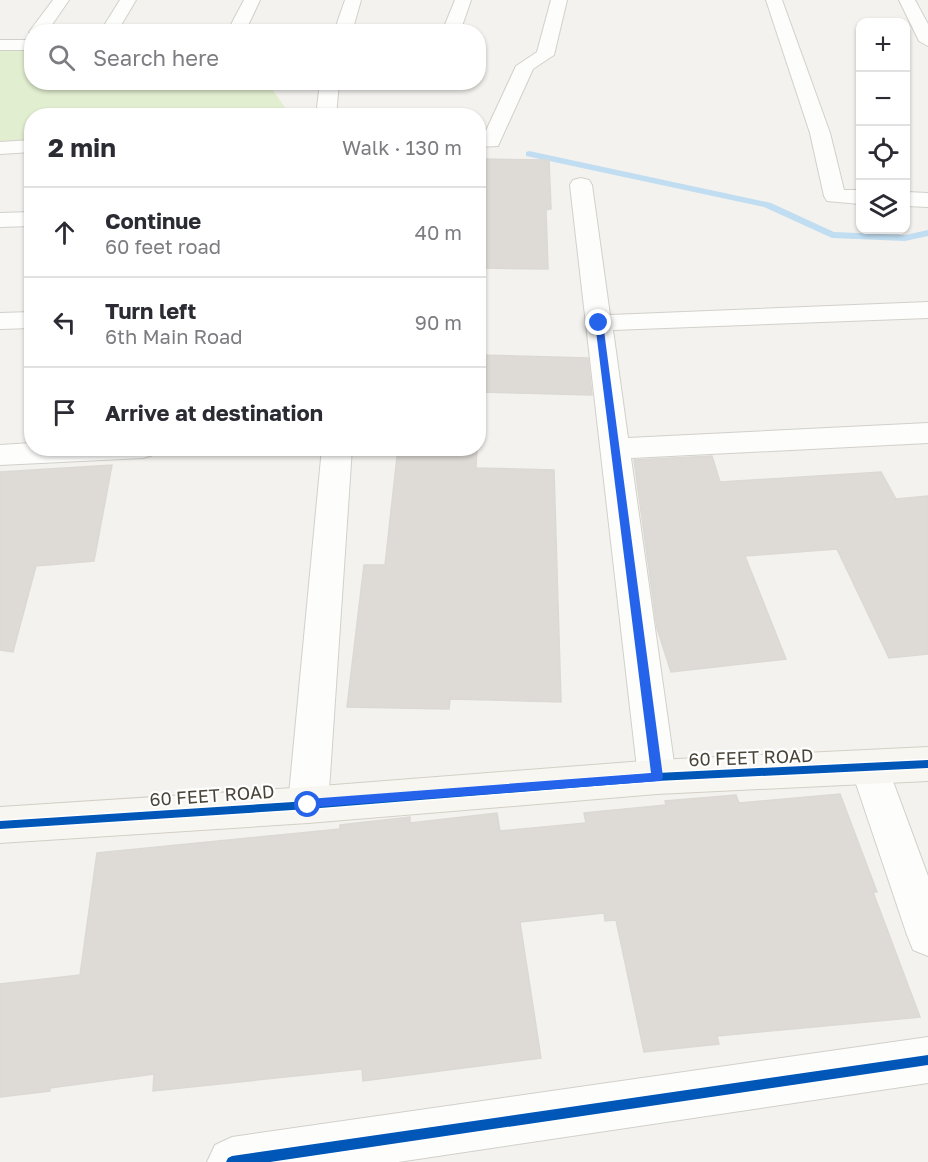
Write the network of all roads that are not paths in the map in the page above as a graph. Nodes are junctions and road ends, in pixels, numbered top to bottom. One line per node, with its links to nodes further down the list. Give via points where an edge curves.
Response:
1 (61, 0): 9 (street)
2 (128, 0): 10 (street)
3 (252, 0): 11 (street)
4 (353, 0): 12 (street)
5 (463, 0): 13 (street)
6 (559, 0): 19 (street, via 545,55 525,66 491,142)
7 (774, 0): 23 (street, via 820,133 835,196)
8 (907, 0): 15 (street)
9 (44, 24)
10 (113, 24)
11 (240, 24)
12 (346, 24)
13 (454, 24)
14 (24, 41): 16 (street)
15 (928, 41)
16 (0, 45)
17 (329, 90): 18 (street)
18 (327, 108)
19 (486, 142)
20 (24, 146): 21 (street)
21 (0, 147)
22 (581, 185): 31 (street)
23 (856, 197)
24 (910, 199): 25 (street)
25 (928, 200)
26 (24, 219): 27 (street)
27 (0, 220)
28 (928, 310): 31 (street)
29 (24, 320): 30 (street)
30 (0, 321)
31 (599, 323): 33 (street)
32 (928, 433): 33 (street)
33 (616, 449): 39 (street)
34 (24, 454): 35 (street)
35 (0, 455)
36 (336, 456): 40 (street)
37 (928, 764): 38 (street, 60 FEET ROAD)
38 (870, 769): 39 (street, 60 FEET ROAD); 42 (street)
39 (657, 777): 40 (street, 60 FEET ROAD)
40 (308, 805): 41 (street, 60 FEET ROAD)
41 (0, 825)
42 (928, 934)
43 (928, 1060): 44 (street)
44 (232, 1162)

